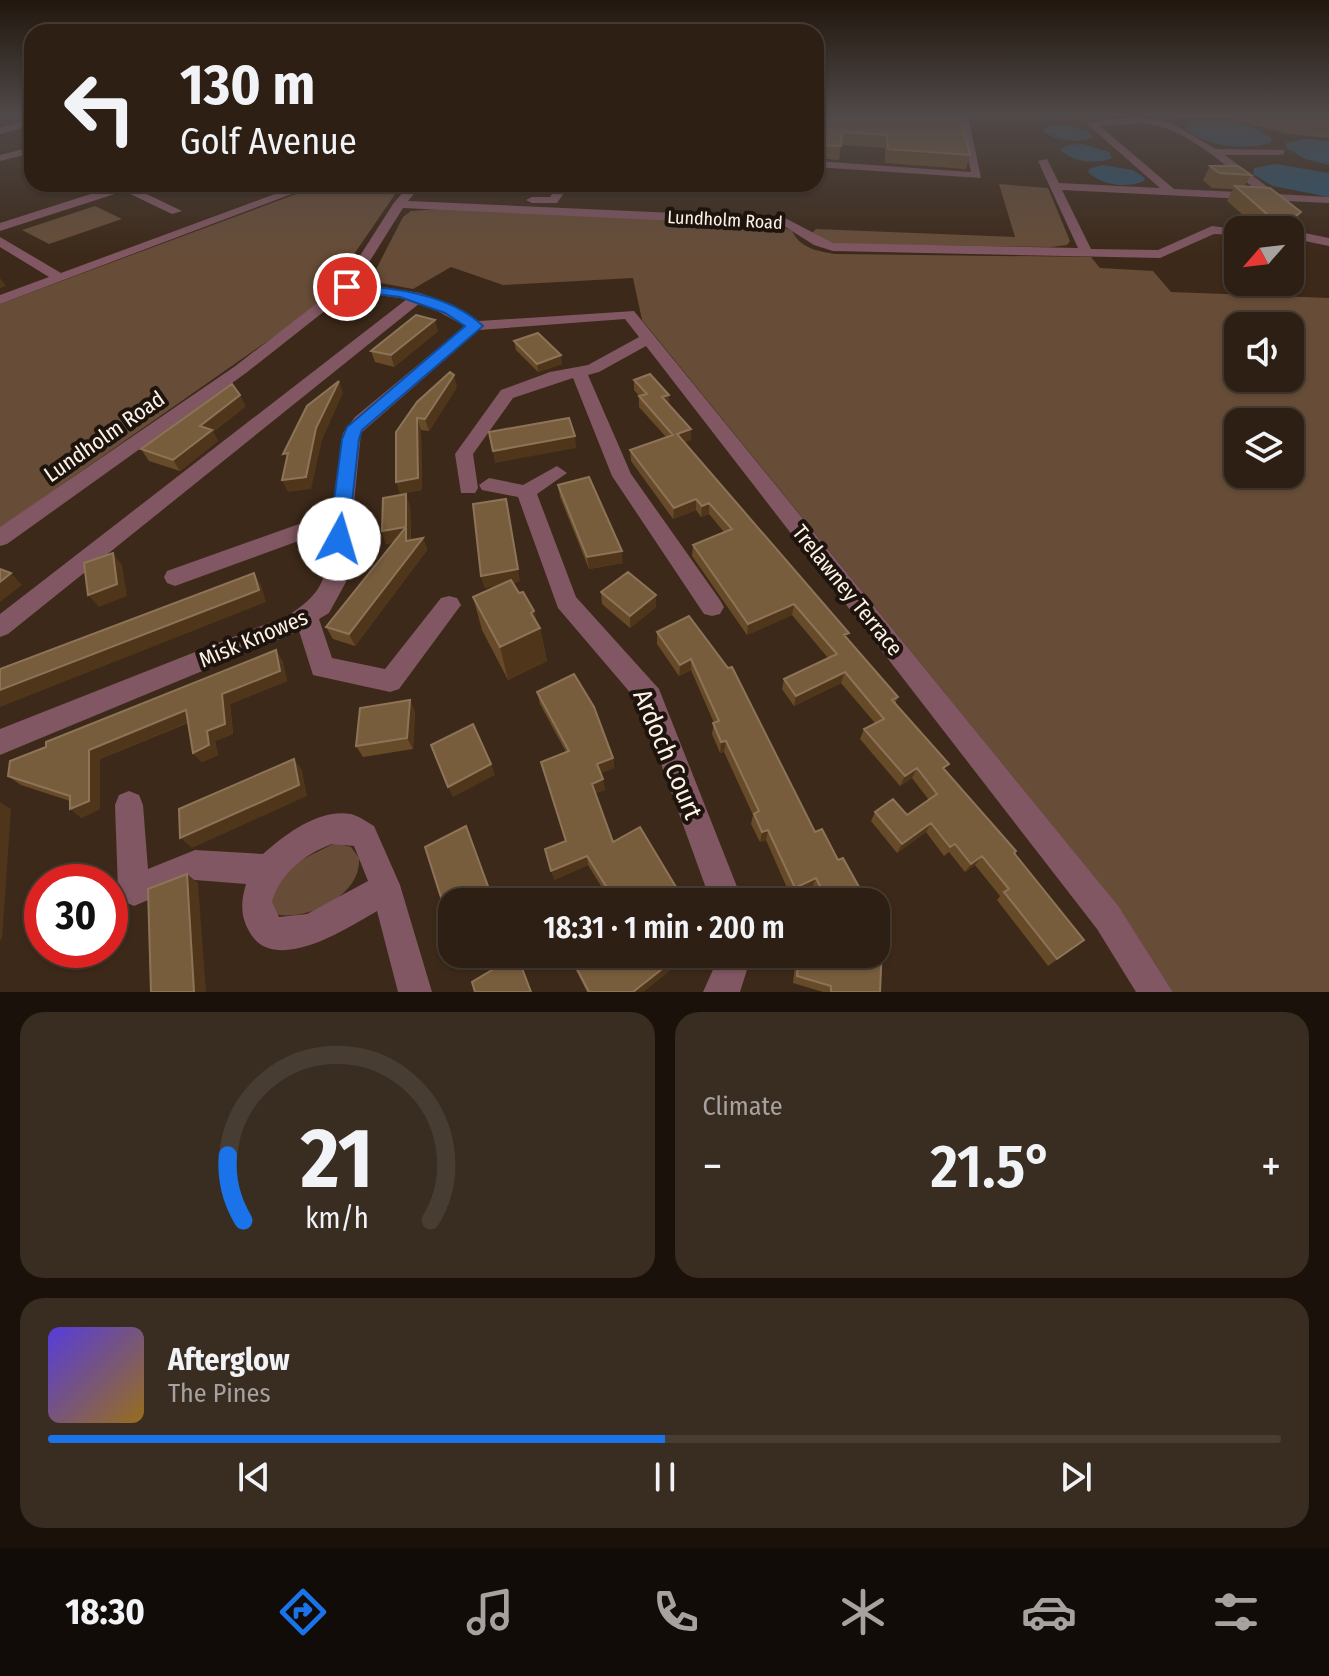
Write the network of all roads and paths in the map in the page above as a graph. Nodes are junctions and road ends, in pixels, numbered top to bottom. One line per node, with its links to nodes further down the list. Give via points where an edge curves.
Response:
1 (974, 162): 5 (street, via 977,176)
2 (1044, 162): 6 (street)
3 (1136, 162): 12 (street)
4 (1226, 162): 13 (street)
5 (824, 165)
6 (1054, 186): 12 (street); 23 (street)
7 (110, 192): 18 (street)
8 (140, 192): 17 (street)
9 (291, 192): 24 (street)
10 (409, 192): 15 (street, Lundholm Road)
11 (559, 192): 16 (street, via 553,201 521,199)
12 (1171, 192): 13 (street)
13 (1273, 196): 14 (street)
14 (1329, 200)
15 (399, 204): 16 (street, Lundholm Road); 25 (street, Lundholm Road)
16 (514, 210): 23 (street, Lundholm Road, via 785,222 803,229 811,241 833,247)
17 (176, 211)
18 (0, 227)
19 (1224, 230): 23 (street, Lundholm Road, via 1212,230 1160,254)
20 (1304, 237): 22 (street)
21 (0, 241): 24 (street)
22 (1329, 242)
23 (1086, 251)
24 (60, 278): 27 (street)
25 (347, 287): 26 (street); 34 (street, Lundholm Road, via 240,370)
26 (417, 298): 28 (street); 39 (street)
27 (0, 300)
28 (476, 326): 29 (street, Trelawney Terrace, via 629,314); 33 (street, Misk Knowes, via 355,427)
29 (647, 339): 30 (street); 48 (street, Trelawney Terrace, via 1053,847)
30 (579, 372): 32 (street, via 507,394 464,454 478,487); 37 (street, via 622,476)
31 (557, 473): 32 (street)
32 (526, 492): 43 (street, Ardoch Court, via 566,602 650,697)
33 (341, 517): 35 (street); 38 (street, Misk Knowes, via 335,582 321,606)
34 (0, 538)
35 (175, 577)
36 (449, 605): 38 (street, via 390,681 322,667)
37 (712, 607)
38 (307, 617): 40 (street, Misk Knowes)
39 (0, 627)
40 (0, 742)
41 (129, 805): 42 (street, via 134,890 195,865)
42 (270, 870): 44 (street, via 310,840 335,829 351,829 370,844); 44 (street, via 256,896 256,910 261,923 286,935)
43 (722, 888)
44 (385, 889): 46 (street)
45 (732, 968): 47 (street)
46 (415, 992)
47 (720, 992)
48 (1156, 992)

